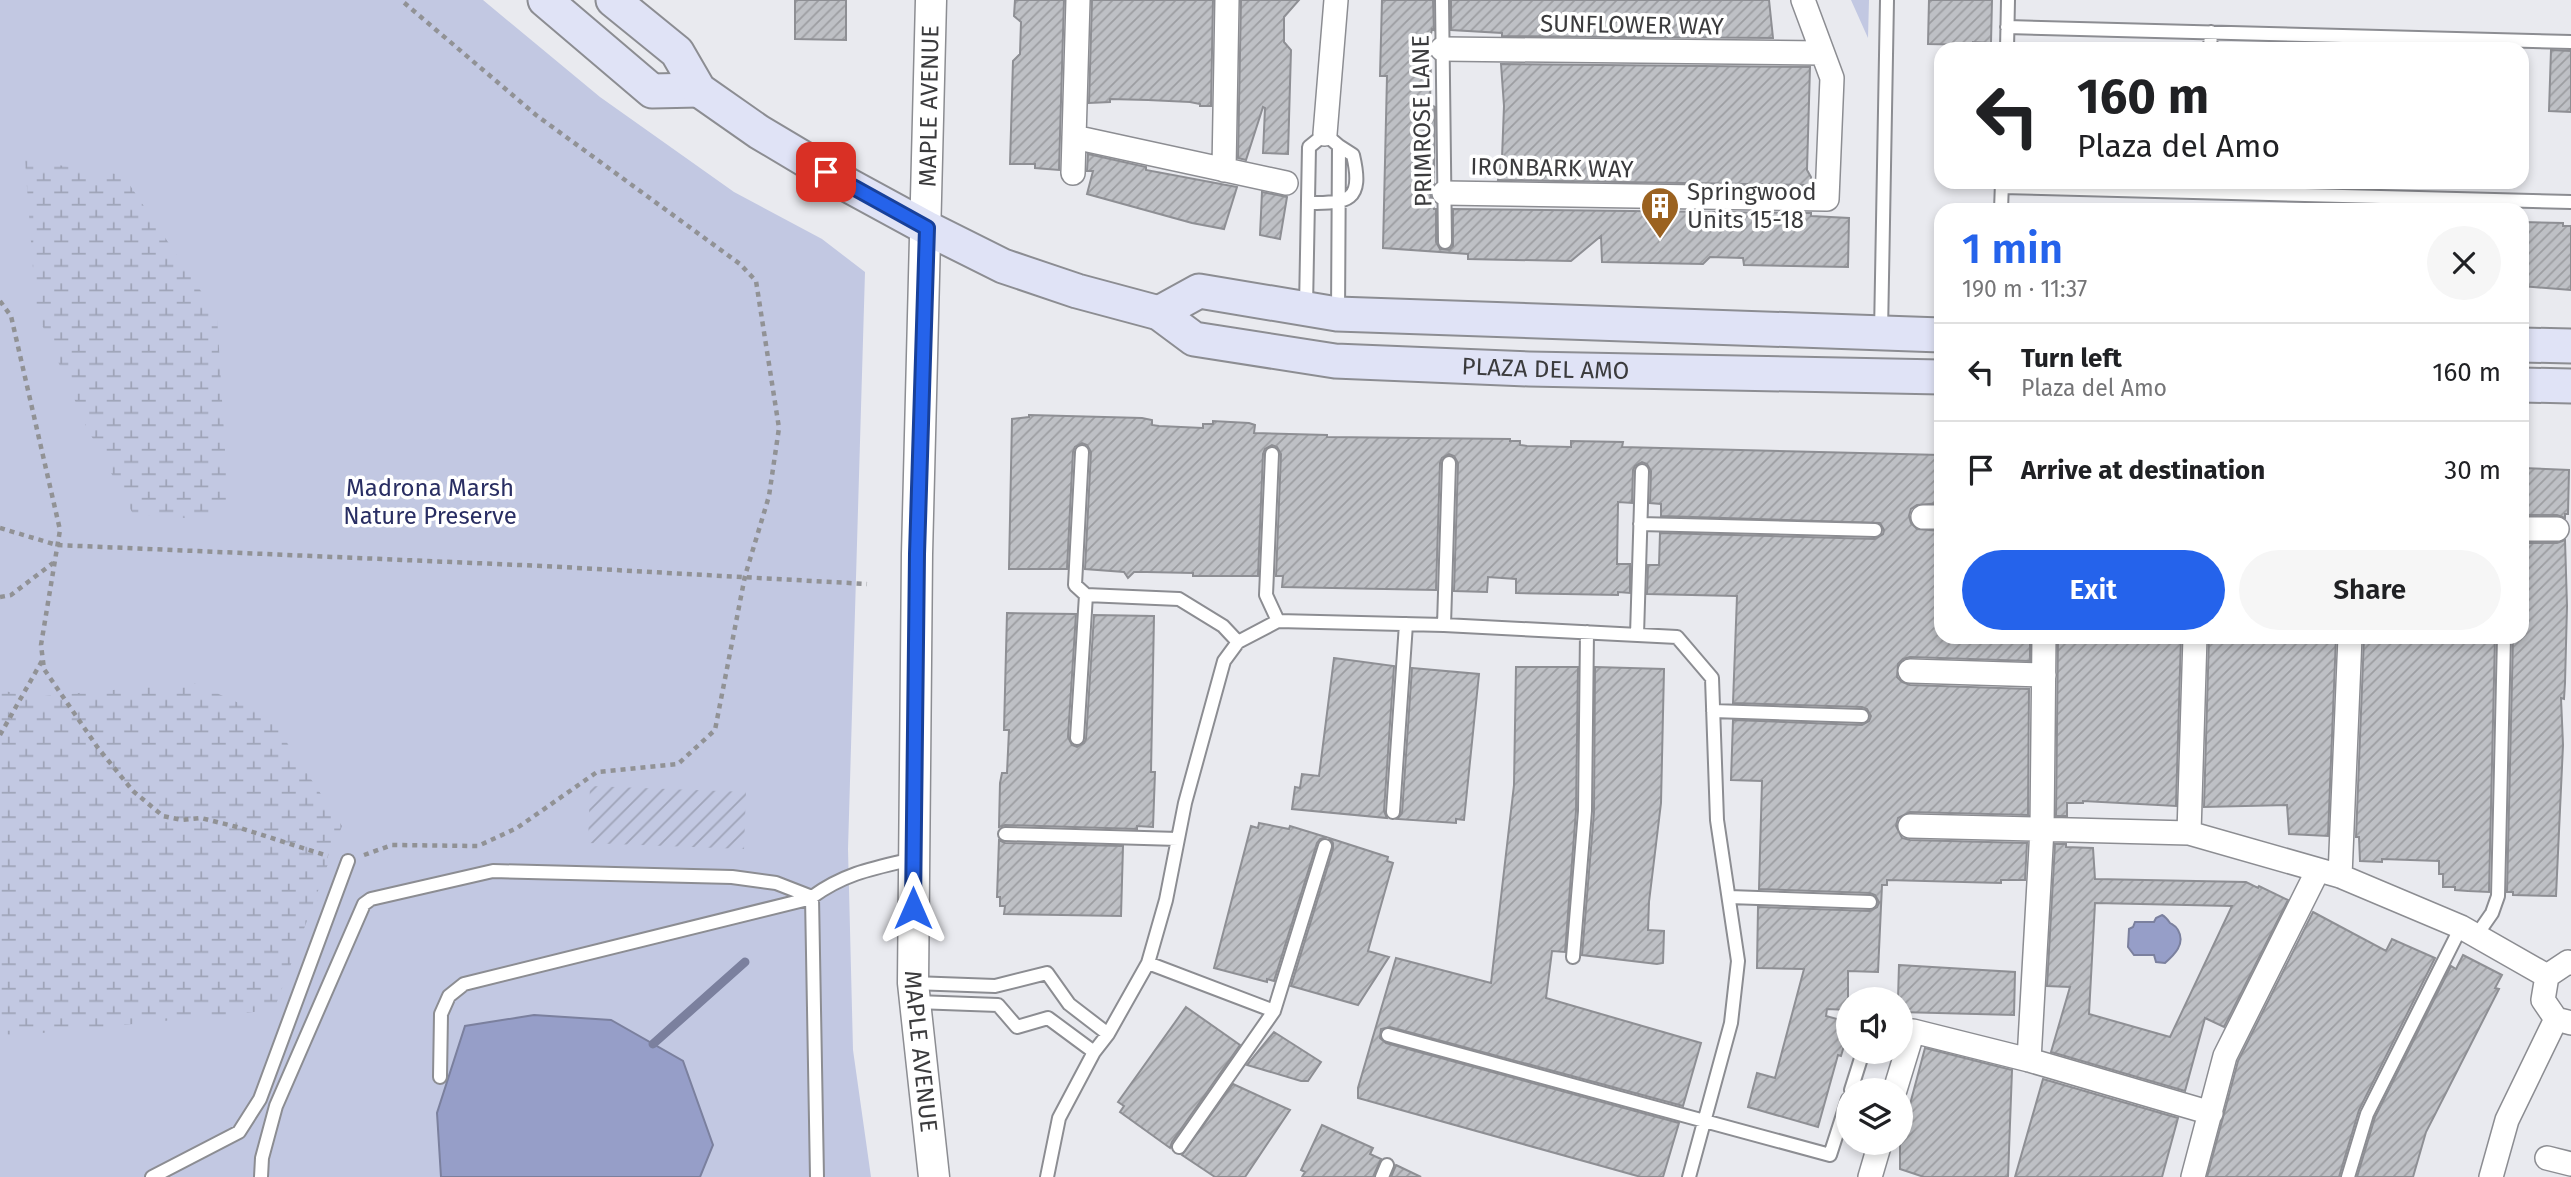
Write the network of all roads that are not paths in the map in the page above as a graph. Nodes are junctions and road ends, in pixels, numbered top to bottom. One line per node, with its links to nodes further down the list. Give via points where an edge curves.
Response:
1 (545, 0): 18 (main road, via 652,90)
2 (613, 0): 18 (main road, PLAZA DEL AMO, via 677,52)
3 (931, 0): 29 (street, MAPLE AVENUE)
4 (1078, 0): 19 (street)
5 (1227, 0): 21 (street)
6 (1336, 0): 20 (street)
7 (1442, 0): 16 (lane, PRIMROSE LANE)
8 (1802, 0): 17 (street)
9 (1887, 0): 33 (lane)
10 (2008, 0): 11 (lane)
11 (2007, 27): 12 (lane); 13 (lane)
12 (2211, 32): 14 (lane); 15 (lane)
13 (2007, 42)
14 (2210, 42)
15 (2571, 42)
16 (1442, 49): 17 (street, SUNFLOWER WAY); 25 (lane, PRIMROSE LANE)
17 (1822, 53): 25 (street, IRONBARK WAY, via 1832,78 1826,199)
18 (699, 90): 29 (main road, PLAZA DEL AMO, via 758,132)
19 (1074, 137): 21 (street); 22 (street)
20 (1332, 140): 27 (lane, via 1309,147); 28 (lane)
21 (1224, 170): 23 (street)
22 (1073, 173)
23 (1286, 183)
24 (2254, 189): 26 (lane)
25 (1444, 193): 30 (lane, PRIMROSE LANE)
26 (2571, 202)
27 (1308, 203): 28 (lane); 31 (lane)
28 (1339, 203): 31 (lane)
29 (927, 228): 32 (main road, PLAZA DEL AMO, via 1003,266); 73 (street, MAPLE AVENUE)
30 (1445, 242)
31 (1322, 311): 32 (main road, PLAZA DEL AMO, via 1199,291); 33 (main road, PLAZA DEL AMO); 37 (main road)
32 (1159, 313): 37 (main road, PLAZA DEL AMO, via 1194,339)
33 (1881, 333): 34 (main road, PLAZA DEL AMO); 38 (main road)
34 (1934, 335)
35 (2529, 345): 36 (main road)
36 (2571, 346)
37 (1320, 359): 38 (main road, PLAZA DEL AMO, via 1529,369)
38 (1879, 376): 39 (main road, PLAZA DEL AMO)
39 (1934, 377)
40 (2529, 385): 41 (main road)
41 (2571, 386)
42 (1082, 452): 50 (lane, via 1075,585)
43 (1272, 454): 51 (lane, via 1266,596)
44 (1449, 463): 53 (lane)
45 (1642, 471): 46 (lane)
46 (1640, 524): 49 (lane); 55 (lane)
47 (2529, 529): 48 (street)
48 (2557, 529)
49 (1875, 530)
50 (1086, 595): 56 (lane, via 1179,598 1223,626); 65 (lane)
51 (1278, 621): 52 (lane); 56 (lane)
52 (1406, 624): 53 (lane); 66 (lane)
53 (1444, 625): 54 (lane)
54 (1587, 632): 55 (lane); 80 (lane, via 1585,811)
55 (1637, 635): 63 (lane, via 1677,637 1712,678)
56 (1238, 642): 71 (lane, via 1224,661)
57 (2044, 644): 62 (street)
58 (2195, 644): 69 (street)
59 (2349, 644): 75 (street)
60 (2504, 644): 79 (lane, via 2498,896 2492,913)
61 (1910, 671): 62 (street)
62 (2044, 675): 68 (street)
63 (1713, 711): 64 (lane); 77 (lane, via 1717,820)
64 (1862, 716)
65 (1077, 738)
66 (1393, 812)
67 (1910, 826): 68 (street)
68 (2042, 829): 69 (street); 90 (street)
69 (2189, 833): 75 (street)
70 (1006, 834): 71 (lane)
71 (1178, 839): 82 (lane)
72 (1325, 846): 85 (lane)
73 (913, 859): 76 (lane, via 858,871); 84 (street, MAPLE AVENUE)
74 (348, 860): 100 (lane, via 260,1099 239,1132)
75 (2329, 873): 79 (street); 93 (street, via 2225,1056)
76 (813, 897): 91 (lane, via 464,984 449,996 441,1014); 101 (lane, via 776,884 732,877 493,871 371,899 364,904 276,1106); 102 (lane)
77 (1728, 897): 78 (lane); 94 (lane, via 1738,961 1731,1023)
78 (1870, 902)
79 (2469, 932): 83 (street); 108 (lane, via 2367,1114)
80 (1573, 957)
81 (2571, 962): 83 (street)
82 (1148, 963): 85 (lane); 87 (lane)
83 (2547, 976): 86 (street, via 2543,1000)
84 (914, 993): 87 (lane, via 995,986 1047,973 1069,1004); 89 (lane, via 998,1005 1017,1027 1048,1018); 103 (street, MAPLE AVENUE)
85 (1274, 1011): 96 (lane)
86 (2564, 1021): 109 (street, via 2507,1120)
87 (1108, 1034): 89 (lane)
88 (1388, 1035): 94 (lane)
89 (1094, 1052): 104 (lane, via 1059,1118)
90 (2029, 1060): 92 (street, via 1913,1031); 93 (street)
91 (440, 1077)
92 (1899, 1078)
93 (2211, 1113): 107 (street)
94 (1705, 1121): 95 (lane, via 1830,1155); 105 (lane)
95 (1836, 1136)
96 (1179, 1147)
97 (1876, 1155): 106 (street)
98 (2547, 1158): 99 (street)
99 (2571, 1164)
100 (152, 1177)
101 (261, 1177)
102 (817, 1177)
103 (934, 1177)
104 (1047, 1177)
105 (1689, 1177)
106 (1870, 1177)
107 (2193, 1177)
108 (2348, 1177)
109 (2491, 1177)

